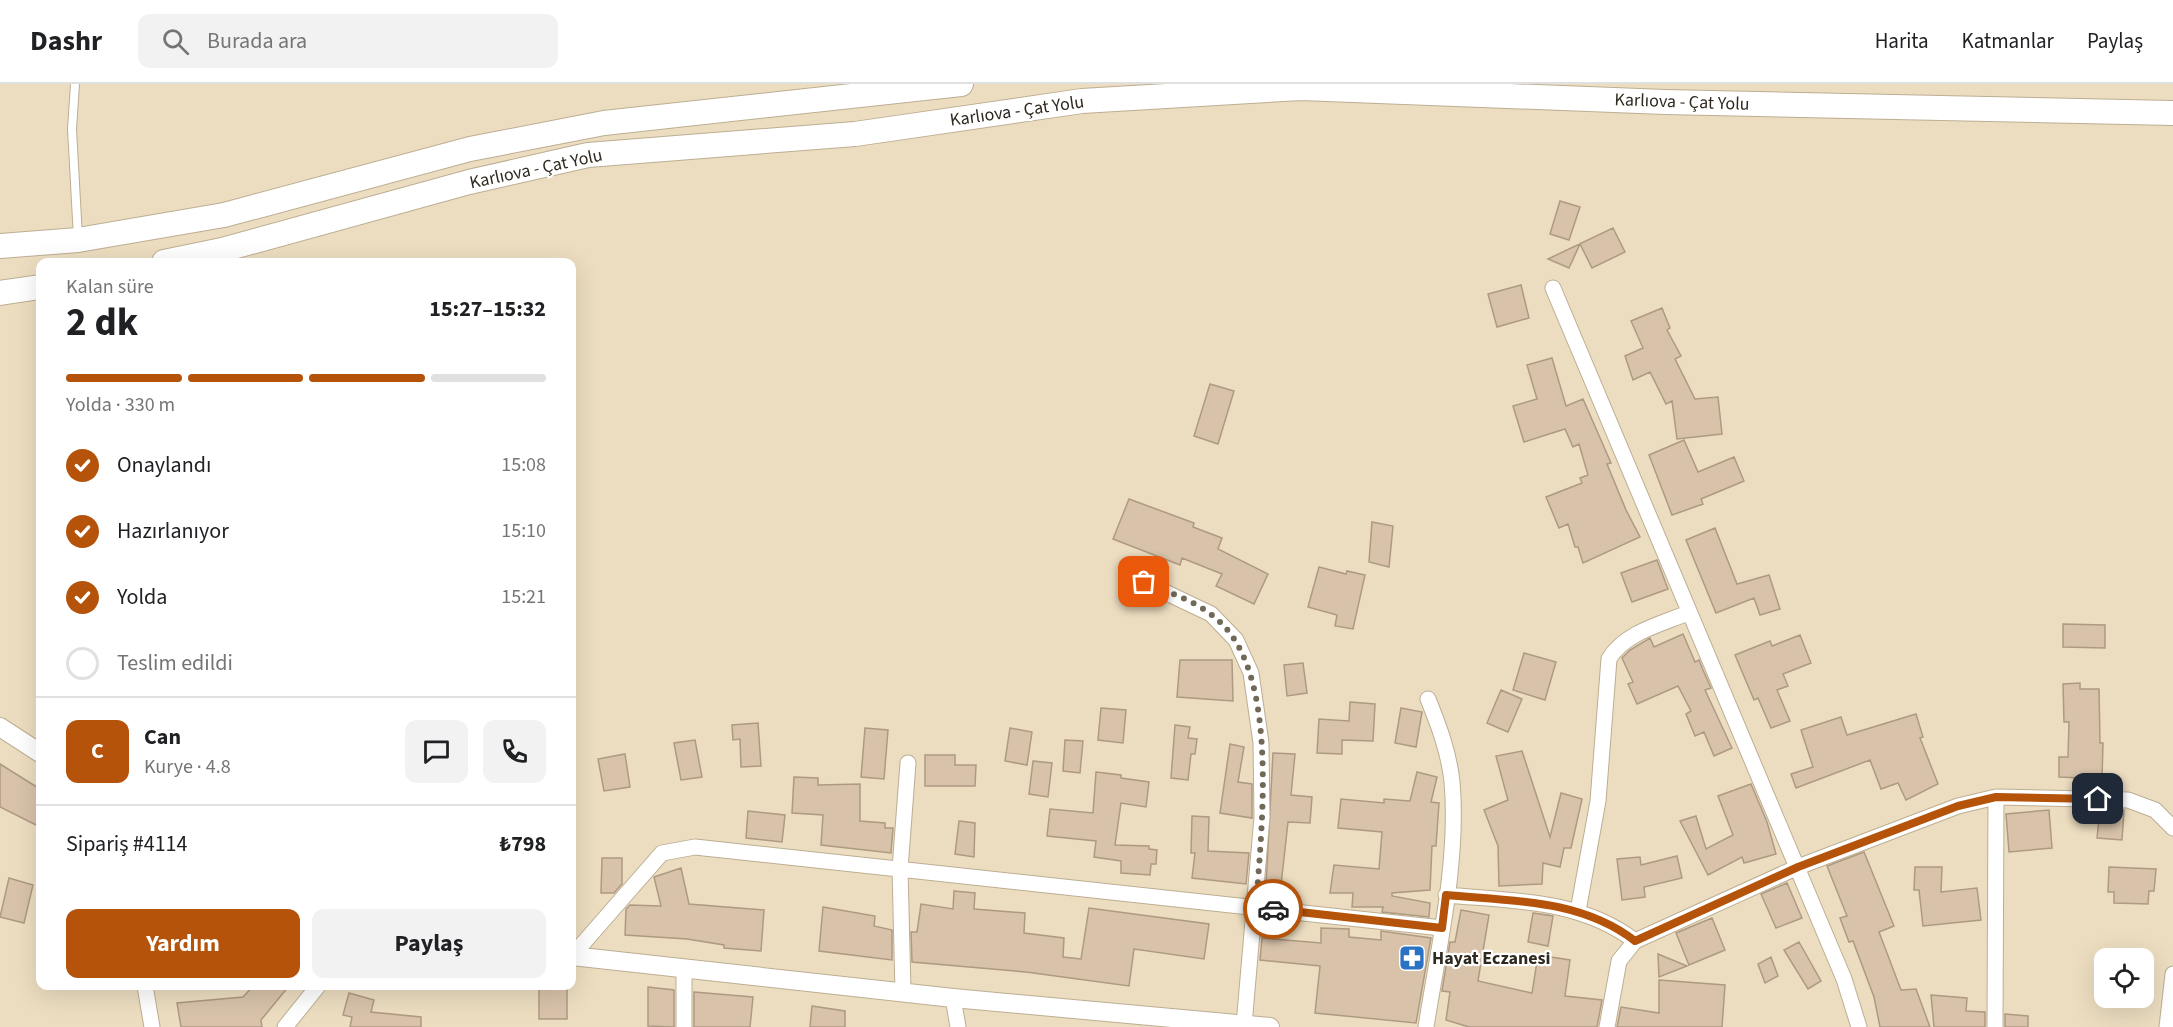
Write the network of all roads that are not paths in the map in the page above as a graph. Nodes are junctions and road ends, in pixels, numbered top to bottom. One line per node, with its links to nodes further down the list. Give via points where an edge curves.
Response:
1 (75, 84): 4 (lane, via 72,129)
2 (961, 84): 4 (highway, Karlıova - Çat Yolu, via 604,123 470,149 224,215)
3 (2173, 113): 6 (highway, Karlıova - Çat Yolu, via 1665,102 1302,88 1082,101 855,134 588,155 469,182)
4 (78, 240): 5 (highway, Karlıova - Çat Yolu)
5 (0, 246)
6 (183, 258)
7 (36, 288): 9 (highway)
8 (1553, 288): 11 (street)
9 (0, 293)
10 (1127, 574): 21 (street, via 1211,614 1236,640 1251,673 1262,780)
11 (1688, 613): 18 (street); 22 (street, via 1621,643 1609,659 1598,801)
12 (1428, 699): 20 (street, via 1442,735 1452,781 1452,840)
13 (0, 727): 14 (street)
14 (36, 750)
15 (908, 763): 19 (street)
16 (1996, 797): 17 (street, via 2128,800 2155,810); 18 (street, via 1958,806); 43 (street)
17 (2173, 828)
18 (1798, 867): 24 (street); 42 (street, via 1844,979)
19 (900, 869): 21 (street); 25 (street, via 695,847 662,853); 32 (street)
20 (1446, 895): 22 (street); 23 (street)
21 (1256, 908): 23 (street); 34 (street)
22 (1578, 911): 24 (street, via 1615,926)
23 (1442, 928): 40 (street)
24 (1635, 941): 41 (street, via 1618,961)
25 (576, 951)
26 (576, 956): 27 (street)
27 (684, 968): 32 (street); 37 (street)
28 (2173, 974): 29 (street)
29 (2173, 983): 44 (street)
30 (146, 990): 35 (street)
31 (315, 990): 36 (street)
32 (903, 992): 33 (street)
33 (953, 998): 34 (street); 38 (street)
34 (1244, 1025): 39 (street)
35 (152, 1027)
36 (285, 1027)
37 (684, 1027)
38 (958, 1027)
39 (1270, 1027)
40 (1426, 1027)
41 (1607, 1027)
42 (1859, 1027)
43 (1995, 1027)
44 (2167, 1027)

